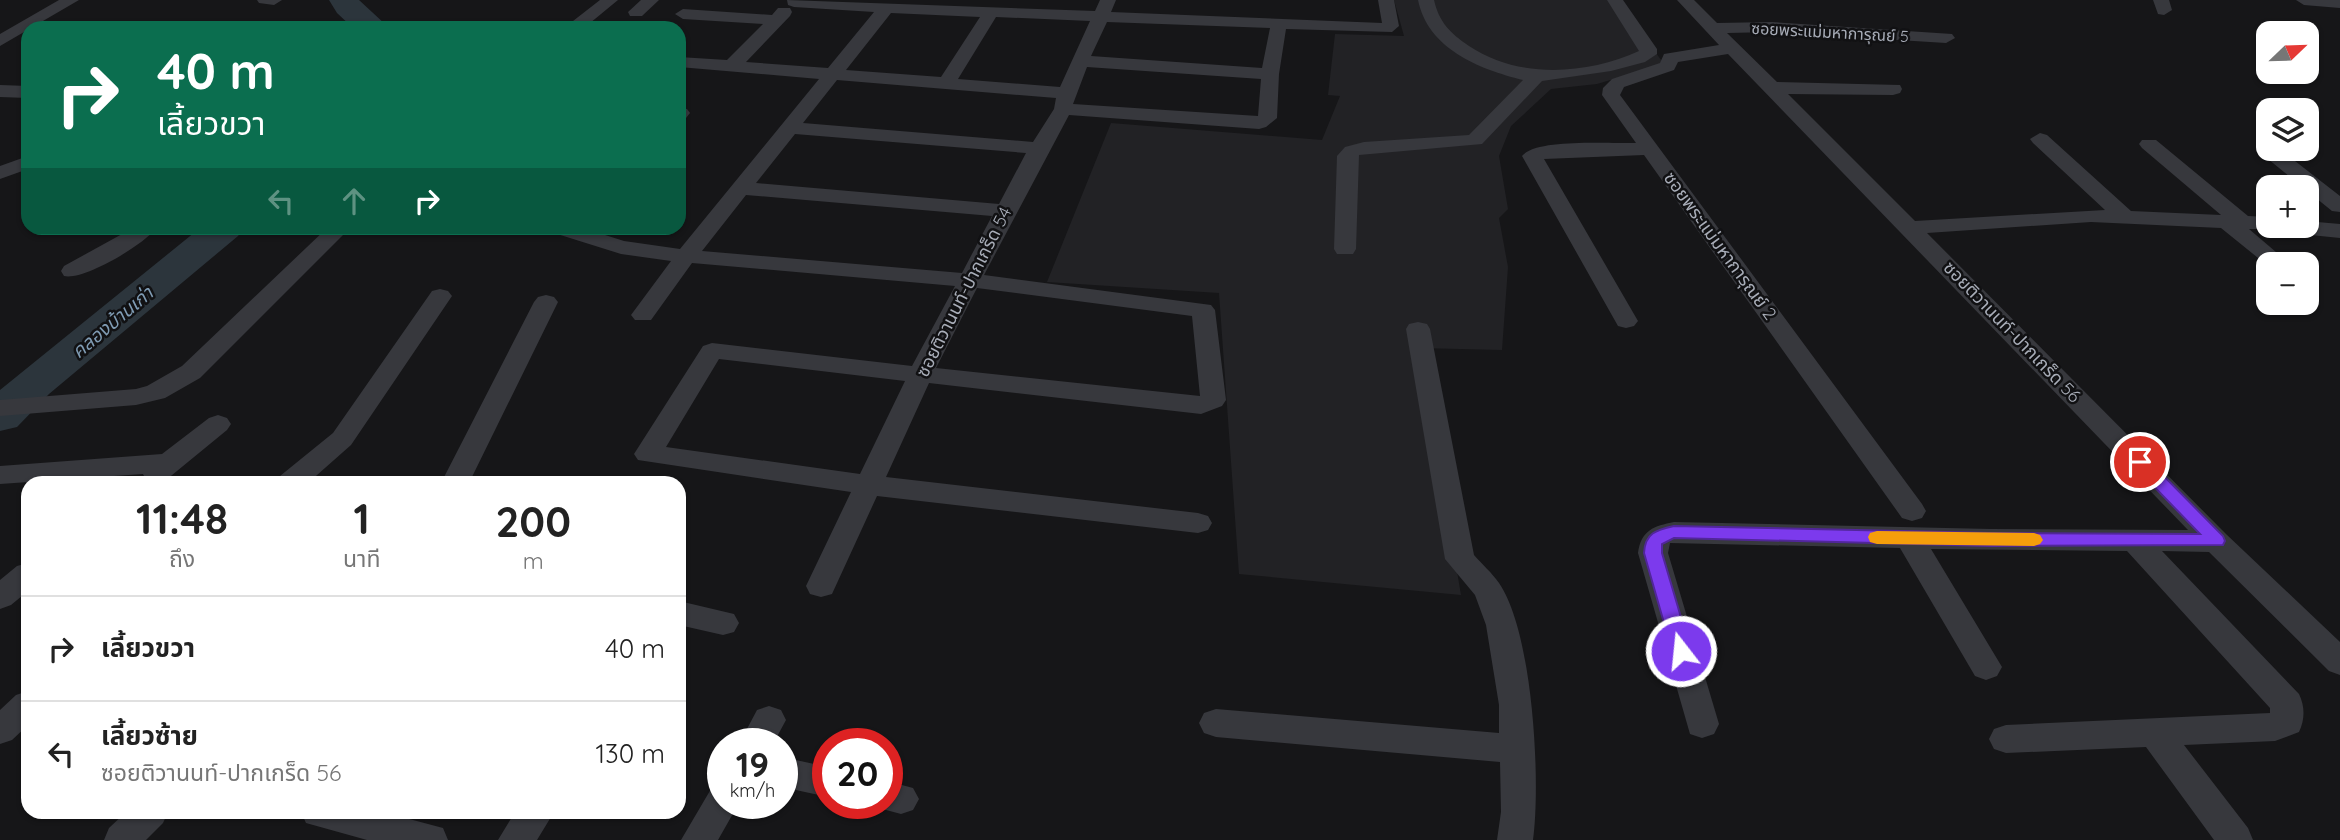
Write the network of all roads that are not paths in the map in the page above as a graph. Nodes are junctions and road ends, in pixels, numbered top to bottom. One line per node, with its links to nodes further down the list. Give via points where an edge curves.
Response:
1 (71, 0): 19 (street)
2 (265, 0): 3 (street)
3 (274, 0)
4 (610, 0): 20 (street)
5 (650, 0): 16 (street)
6 (1386, 0): 21 (street, via 1389,27)
7 (1426, 0): 33 (street, via 1437,30 1458,46 1516,74)
8 (1615, 0): 33 (street, via 1648,54)
9 (1685, 0): 22 (street, ซอยติวานนท์-ปากเกร็ด 56)
10 (2304, 0): 12 (street)
11 (795, 1): 14 (street); 18 (street)
12 (2340, 3)
13 (1105, 7): 15 (street); 21 (street); 28 (street, ซอยติวานนท์-ปากเกร็ด 54)
14 (886, 8): 15 (street); 31 (street)
15 (992, 11): 34 (street)
16 (636, 12)
17 (683, 14): 18 (street)
18 (776, 20): 30 (street)
19 (36, 21)
20 (582, 21)
21 (1279, 23): 32 (street)
22 (1713, 28): 24 (street, ซอยพระแม่มหาการุณย์ 5, via 1772,27); 27 (street, ซอยติวานนท์-ปากเกร็ด 56)
23 (21, 30): 25 (street)
24 (1946, 38)
25 (0, 42): 26 (street)
26 (21, 44)
27 (1734, 48): 35 (street, ซอยติวานนท์-ปากเกร็ด 56); 44 (street, ซอยพระแม่มหาการุณย์ 2, via 1670,58 1668,66 1612,88 1611,95)
28 (1081, 61): 32 (street); 39 (street, ซอยติวานนท์-ปากเกร็ด 54)
29 (686, 63): 30 (street)
30 (732, 66): 31 (street)
31 (833, 74): 34 (street); 40 (street)
32 (1270, 74): 39 (street, via 1267,118 1259,123)
33 (1537, 76): 60 (street, via 1475,140 1352,151 1347,156)
34 (946, 83): 39 (street)
35 (1774, 89): 36 (street); 54 (street, ซอยติวานนท์-ปากเกร็ด 56)
36 (1893, 89)
37 (0, 91): 38 (street)
38 (21, 92)
39 (1064, 101): 43 (street, ซอยติวานนท์-ปากเกร็ด 54)
40 (791, 128): 43 (street); 48 (street)
41 (2040, 139): 51 (street)
42 (2149, 144): 52 (street)
43 (1039, 148): 50 (street, ซอยติวานนท์-ปากเกร็ด 54)
44 (1650, 149): 68 (street, via 1546,151 1532,156); 80 (street, ซอยพระแม่มหาการุณย์ 2)
45 (2283, 161): 49 (street)
46 (21, 165): 47 (street)
47 (0, 173)
48 (743, 188): 50 (street); 62 (street)
49 (2340, 206)
50 (1006, 211): 64 (street, ซอยติวานนท์-ปากเกร็ด 54)
51 (2124, 217): 52 (street); 54 (street)
52 (2232, 220): 53 (street); 61 (street)
53 (2256, 222)
54 (1910, 228): 82 (street, ซอยติวานนท์-ปากเกร็ด 56)
55 (2319, 229): 56 (street)
56 (2340, 231)
57 (137, 235): 63 (street)
58 (332, 235): 71 (street, via 191,372 156,393)
59 (589, 235): 62 (street, via 621,247)
60 (1345, 250)
61 (2266, 252)
62 (686, 256): 64 (street); 67 (street)
63 (72, 271)
64 (970, 279): 70 (street, ซอยติวานนท์-ปากเกร็ด 54); 70 (street, via 1203,310 1213,400 1201,406)
65 (440, 296): 76 (street, via 342,439)
66 (546, 302): 77 (street)
67 (643, 315)
68 (1626, 321)
69 (1418, 329): 94 (street, via 1460,559 1488,590 1502,625)
70 (921, 373): 78 (street, ซอยติวานนท์-ปากเกร็ด 54); 78 (street, via 712,351 649,454)
71 (0, 408)
72 (218, 424): 73 (street)
73 (169, 463): 74 (street); 75 (street)
74 (0, 475)
75 (153, 476)
76 (298, 476)
77 (459, 476)
78 (870, 485): 79 (street); 83 (street, ซอยติวานนท์-ปากเกร็ด 54)
79 (1198, 523)
80 (1910, 524): 81 (street); 87 (street, ซอยพระแม่มหาการุณย์ 2); 90 (street, via 1661,535 1654,542 1653,553)
81 (2134, 540): 82 (street); 92 (street, via 2287,704 2288,712 2287,722 2275,727)
82 (2216, 541): 86 (street, ซอยติวานนท์-ปากเกร็ด 56)
83 (821, 586)
84 (686, 615): 85 (street)
85 (723, 623)
86 (2340, 662)
87 (1986, 667)
88 (21, 711): 91 (street)
89 (1216, 723): 94 (street)
90 (1702, 724)
91 (0, 730)
92 (2154, 732): 93 (street); 104 (street)
93 (2006, 739)
94 (1517, 749): 103 (street)
95 (143, 819): 99 (street)
96 (531, 819): 101 (street)
97 (712, 819): 102 (street)
98 (340, 821): 100 (street)
99 (122, 840)
100 (430, 840)
101 (516, 840)
102 (699, 840)
103 (1515, 840)
104 (2235, 840)

